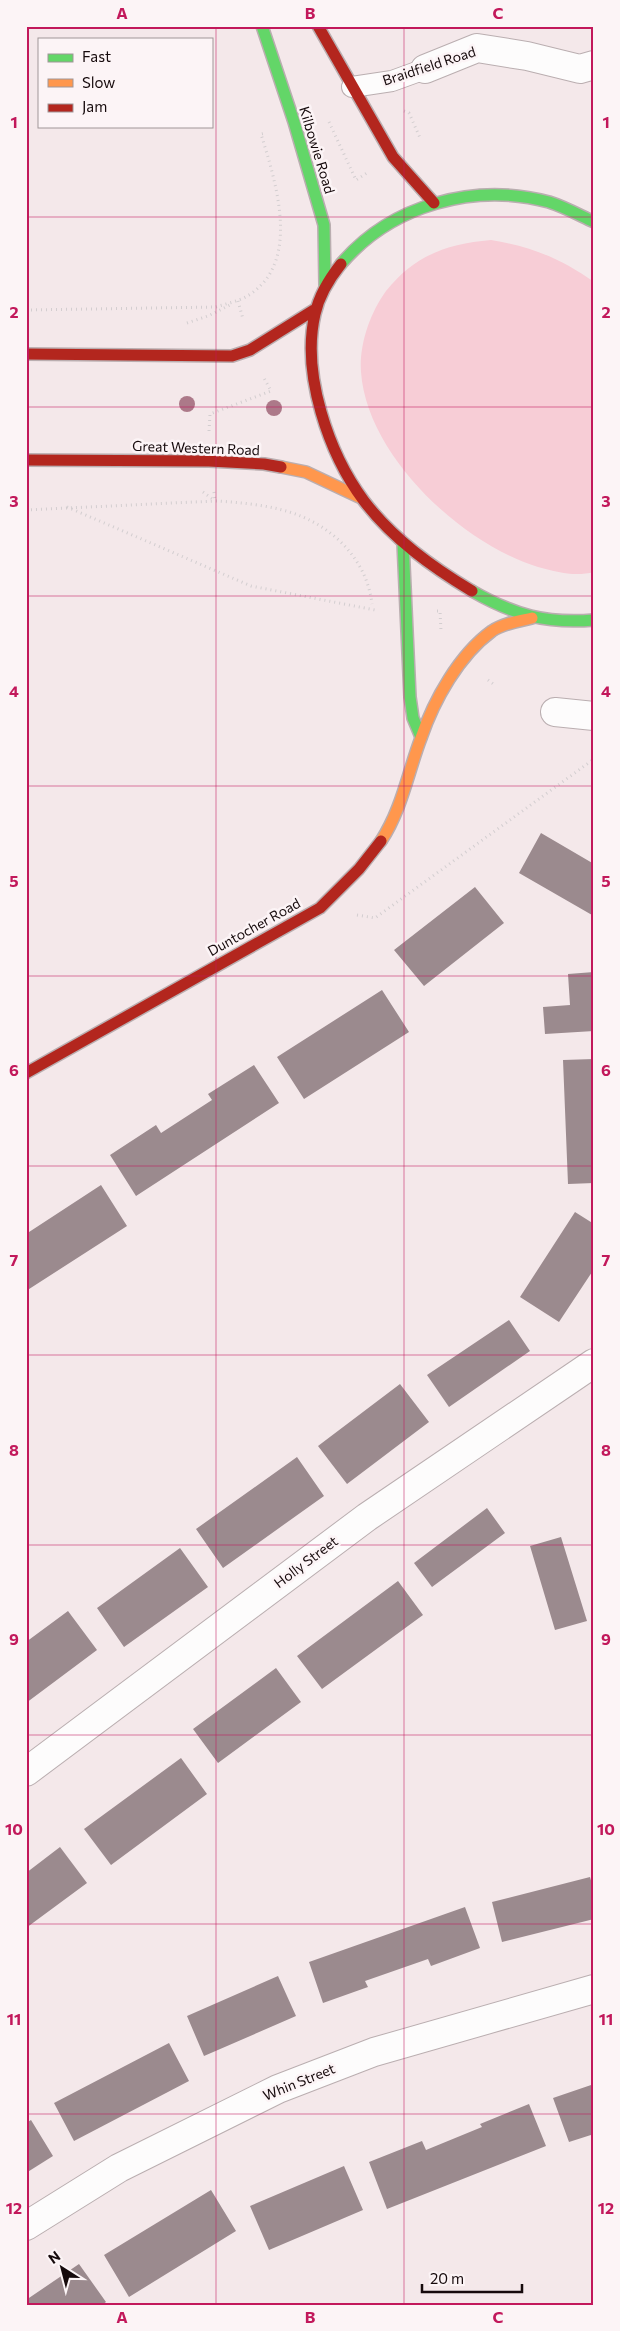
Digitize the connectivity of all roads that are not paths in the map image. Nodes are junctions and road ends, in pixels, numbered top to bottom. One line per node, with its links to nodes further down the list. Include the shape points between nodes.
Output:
1 (262, 26): 8 (main road, Kilbowie Road, via 324,225)
2 (318, 26): 5 (main road)
3 (594, 65): 4 (street, Braidfield Road, via 580,68 477,48)
4 (425, 68): 5 (lane, Braidfield Road, via 392,81)
5 (352, 87): 6 (main road, via 393,157)
6 (434, 203): 7 (main road, via 466,197 530,199 562,206); 8 (main road, via 394,219 374,232 350,254)
7 (594, 222)
8 (325, 285): 9 (main road)
9 (314, 310): 10 (main road, via 250,350 232,356); 12 (main road, via 312,366 321,412 332,448)
10 (26, 354)
11 (26, 460): 12 (main road, Great Western Road, via 264,464 306,472)
12 (359, 497): 13 (main road)
13 (403, 543): 14 (main road, via 473,592); 18 (main road, via 410,697)
14 (532, 618): 15 (main road); 18 (main road, Duntocher Road, via 508,623 492,631 451,676)
15 (594, 620)
16 (555, 712): 17 (street)
17 (594, 716)
18 (421, 736): 19 (main road, Duntocher Road, via 410,777 390,825 360,869 320,908)
19 (26, 1073)
20 (594, 1363): 21 (street, Holly Street, via 367,1517)
21 (26, 1772)
22 (594, 1989): 23 (street, Whin Street, via 374,2052 278,2088 119,2168)
23 (26, 2226)

